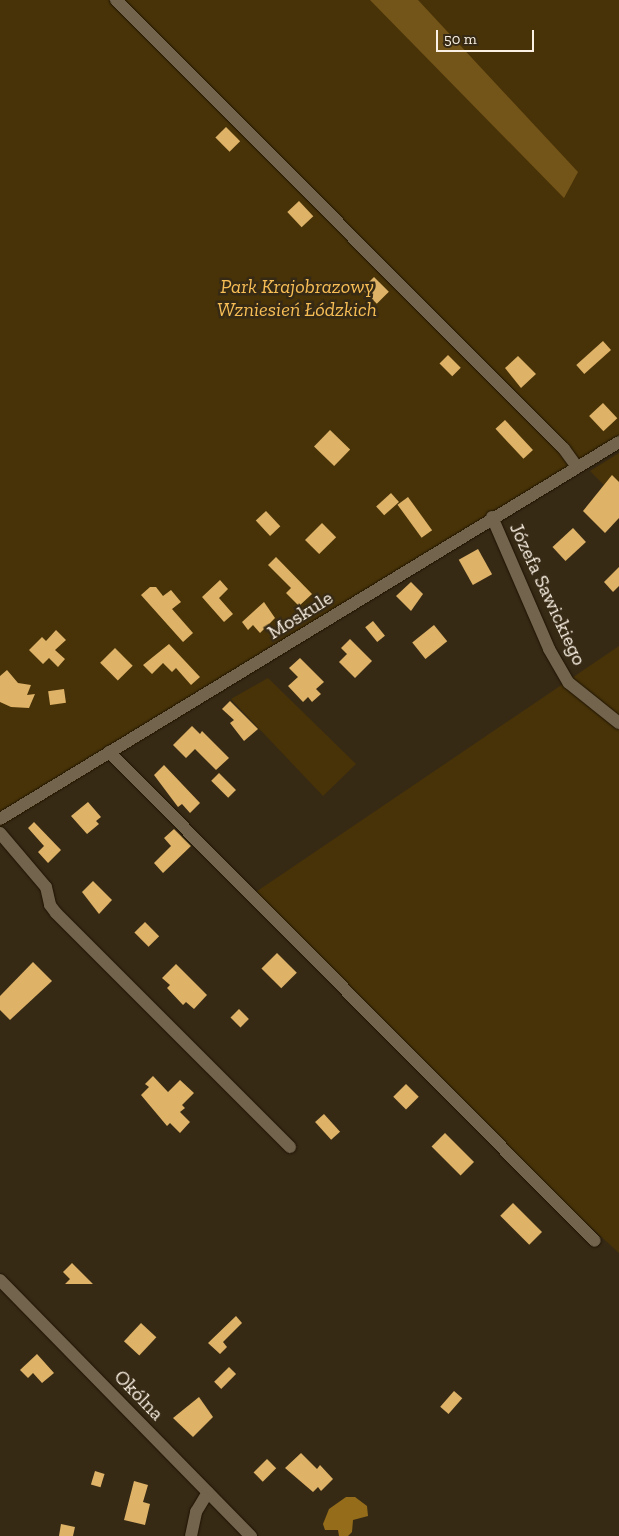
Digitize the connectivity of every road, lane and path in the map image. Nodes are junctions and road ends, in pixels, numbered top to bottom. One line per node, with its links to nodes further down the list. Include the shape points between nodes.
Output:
1 (116, 0): 3 (street, via 564,449)
2 (619, 442): 3 (street, Moskule)
3 (577, 467): 4 (street, Moskule)
4 (492, 517): 5 (street, Józefa Sawickiego, via 549,648 569,683); 6 (street, Moskule, via 243,673)
5 (619, 723)
6 (109, 752): 7 (street, Moskule); 10 (street)
7 (0, 819)
8 (0, 832): 9 (street, via 46,887 50,905 56,913)
9 (290, 1147)
10 (595, 1241)
11 (0, 1280): 12 (street, Okólna)
12 (208, 1492): 13 (street, via 196,1512); 14 (street, Okólna)
13 (192, 1536)
14 (251, 1536)

